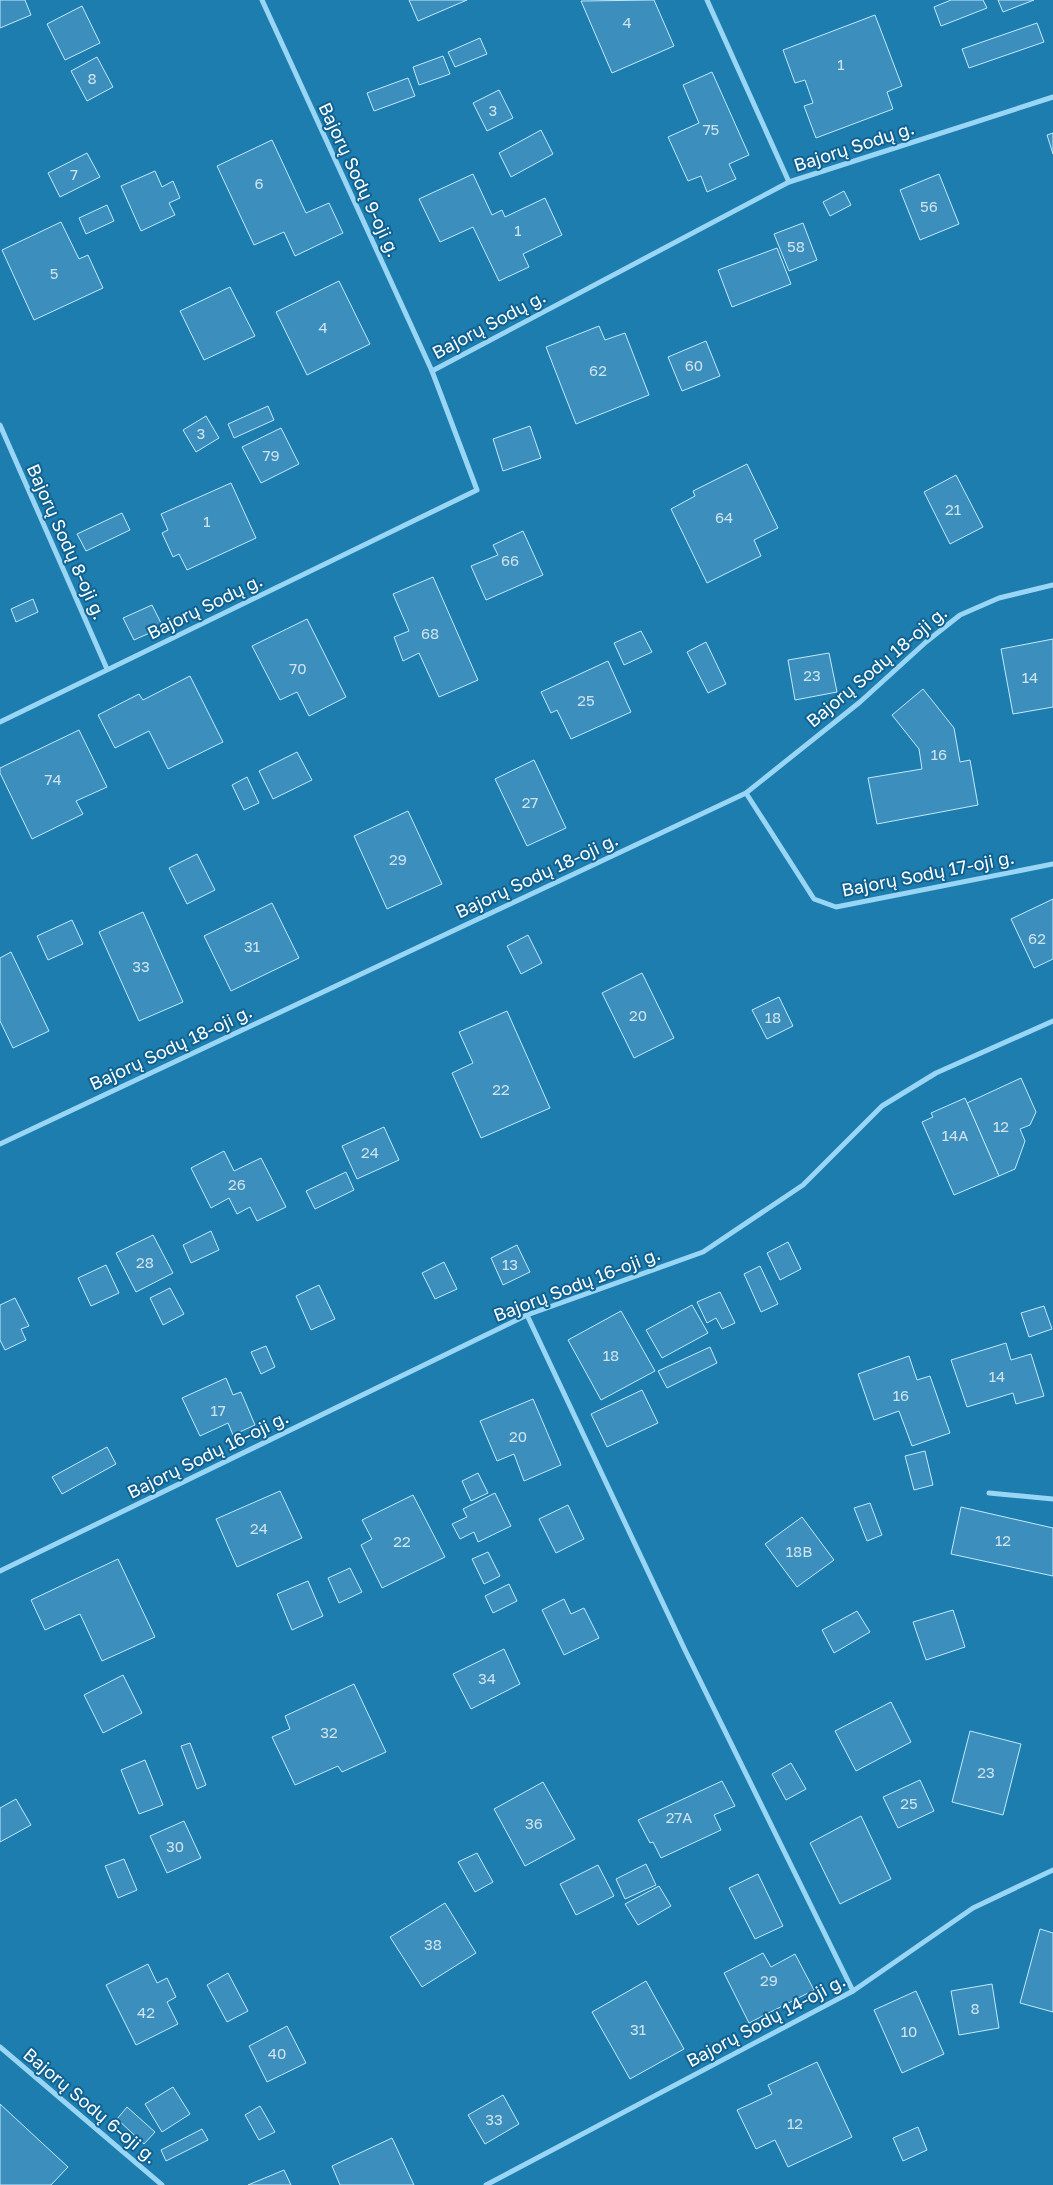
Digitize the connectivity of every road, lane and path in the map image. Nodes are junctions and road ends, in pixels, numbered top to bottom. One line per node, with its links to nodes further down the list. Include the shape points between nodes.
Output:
1 (262, 0): 5 (street, Bajorų Sodų 9-oji g.)
2 (707, 0): 4 (street)
3 (1053, 97): 4 (street, Bajorų Sodų g.)
4 (789, 182): 5 (street, Bajorų Sodų g.)
5 (432, 371): 8 (street, Bajorų Sodų g., via 477,490)
6 (0, 425): 8 (street, Bajorų Sodų 8-oji g.)
7 (1053, 585): 10 (street, Bajorų Sodų 18-oji g., via 999,598 960,615 860,702)
8 (107, 669): 9 (street, Bajorų Sodų g.)
9 (0, 722)
10 (746, 792): 11 (street, Bajorų Sodų 17-oji g., via 814,899 836,907); 13 (street, Bajorų Sodų 18-oji g.)
11 (1053, 864)
12 (1053, 1021): 14 (street, Bajorų Sodų 16-oji g., via 936,1073 882,1106 803,1184 703,1252)
13 (0, 1144)
14 (527, 1316): 17 (street, Bajorų Sodų 16-oji g.); 19 (street, via 685,1650)
15 (989, 1493): 16 (street)
16 (1053, 1499)
17 (0, 1571)
18 (1053, 1870): 19 (street, Bajorų Sodų 14-oji g., via 973,1908)
19 (853, 1991): 22 (street, Bajorų Sodų 14-oji g.)
20 (0, 2047): 21 (street, Bajorų Sodų 6-oji g.)
21 (162, 2185)
22 (486, 2185)

